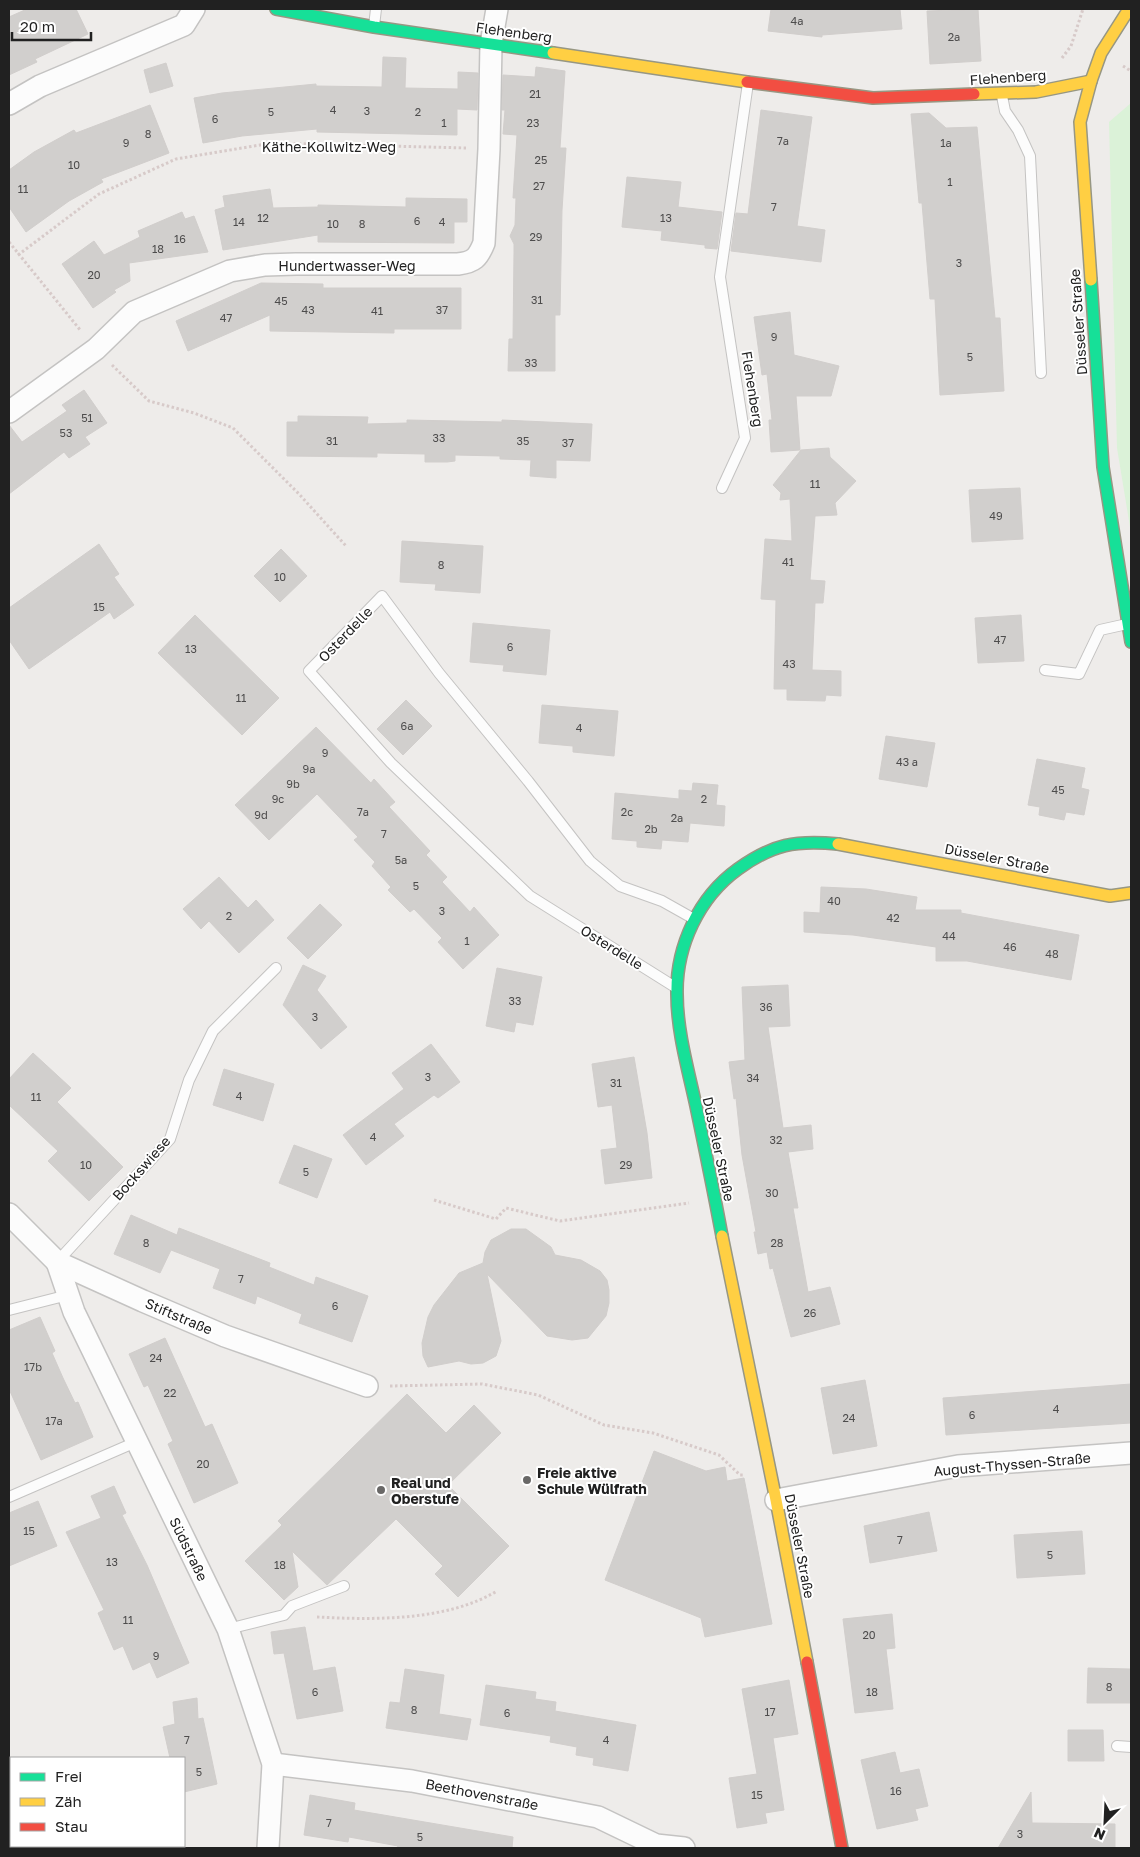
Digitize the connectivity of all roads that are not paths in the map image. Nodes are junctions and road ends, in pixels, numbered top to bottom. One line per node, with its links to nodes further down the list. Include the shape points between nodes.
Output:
1 (194, 9): 11 (street, via 184,25 40,86)
2 (276, 9): 6 (main road, Flehenberg)
3 (376, 9): 6 (lane)
4 (497, 9): 7 (street, Hundertwasser-Weg)
5 (1128, 9): 8 (main road, Düsseler Straße, via 1101,53)
6 (374, 27): 7 (main road, Flehenberg)
7 (491, 44): 9 (main road, Flehenberg); 13 (street, Hundertwasser-Weg, via 484,243 479,255 469,263 265,265 230,271 134,312 96,349)
8 (1091, 81): 10 (main road, Flehenberg, via 1036,92); 15 (main road, Düsseler Straße, via 1080,122 1103,457)
9 (748, 82): 10 (main road, Flehenberg, via 873,98); 14 (lane, Flehenberg, via 720,277 745,438)
10 (1002, 94): 12 (lane, via 1005,111 1030,156)
11 (9, 104)
12 (1041, 373)
13 (9, 412)
14 (722, 488)
15 (1128, 624): 16 (main road, Düsseler Straße); 17 (lane, via 1100,630 1079,674)
16 (1131, 642)
17 (1045, 670)
18 (1131, 893): 19 (main road, Düsseler Straße, via 1110,896 841,844 810,841 783,845 753,857 714,890)
19 (695, 920): 21 (main road, Düsseler Straße, via 684,951); 21 (lane, Osterdelle, via 662,901 620,886 590,862 382,596 309,671 390,763 530,896)
20 (276, 968): 23 (lane, Bockswiese, via 213,1031 189,1080 170,1140)
21 (677, 988): 30 (main road, Düsseler Straße, via 681,1033)
22 (9, 1214): 23 (street, Stiftstraße)
23 (57, 1262): 24 (street, Südstraße); 26 (street, Stiftstraße, via 225,1336)
24 (68, 1295): 25 (lane); 27 (street, Südstraße)
25 (9, 1310)
26 (367, 1386)
27 (136, 1442): 29 (lane); 32 (street, Südstraße)
28 (1131, 1453): 30 (street, August-Thyssen-Straße, via 958,1466)
29 (9, 1497)
30 (776, 1500): 38 (main road, Düsseler Straße)
31 (344, 1586): 32 (lane, via 292,1606 284,1615)
32 (228, 1629): 35 (street, Südstraße)
33 (1117, 1746): 34 (lane)
34 (1131, 1747)
35 (273, 1764): 36 (street, Südstraße); 37 (street, Beethovenstraße, via 412,1781 598,1816 656,1845)
36 (268, 1848)
37 (684, 1848)
38 (842, 1848)

